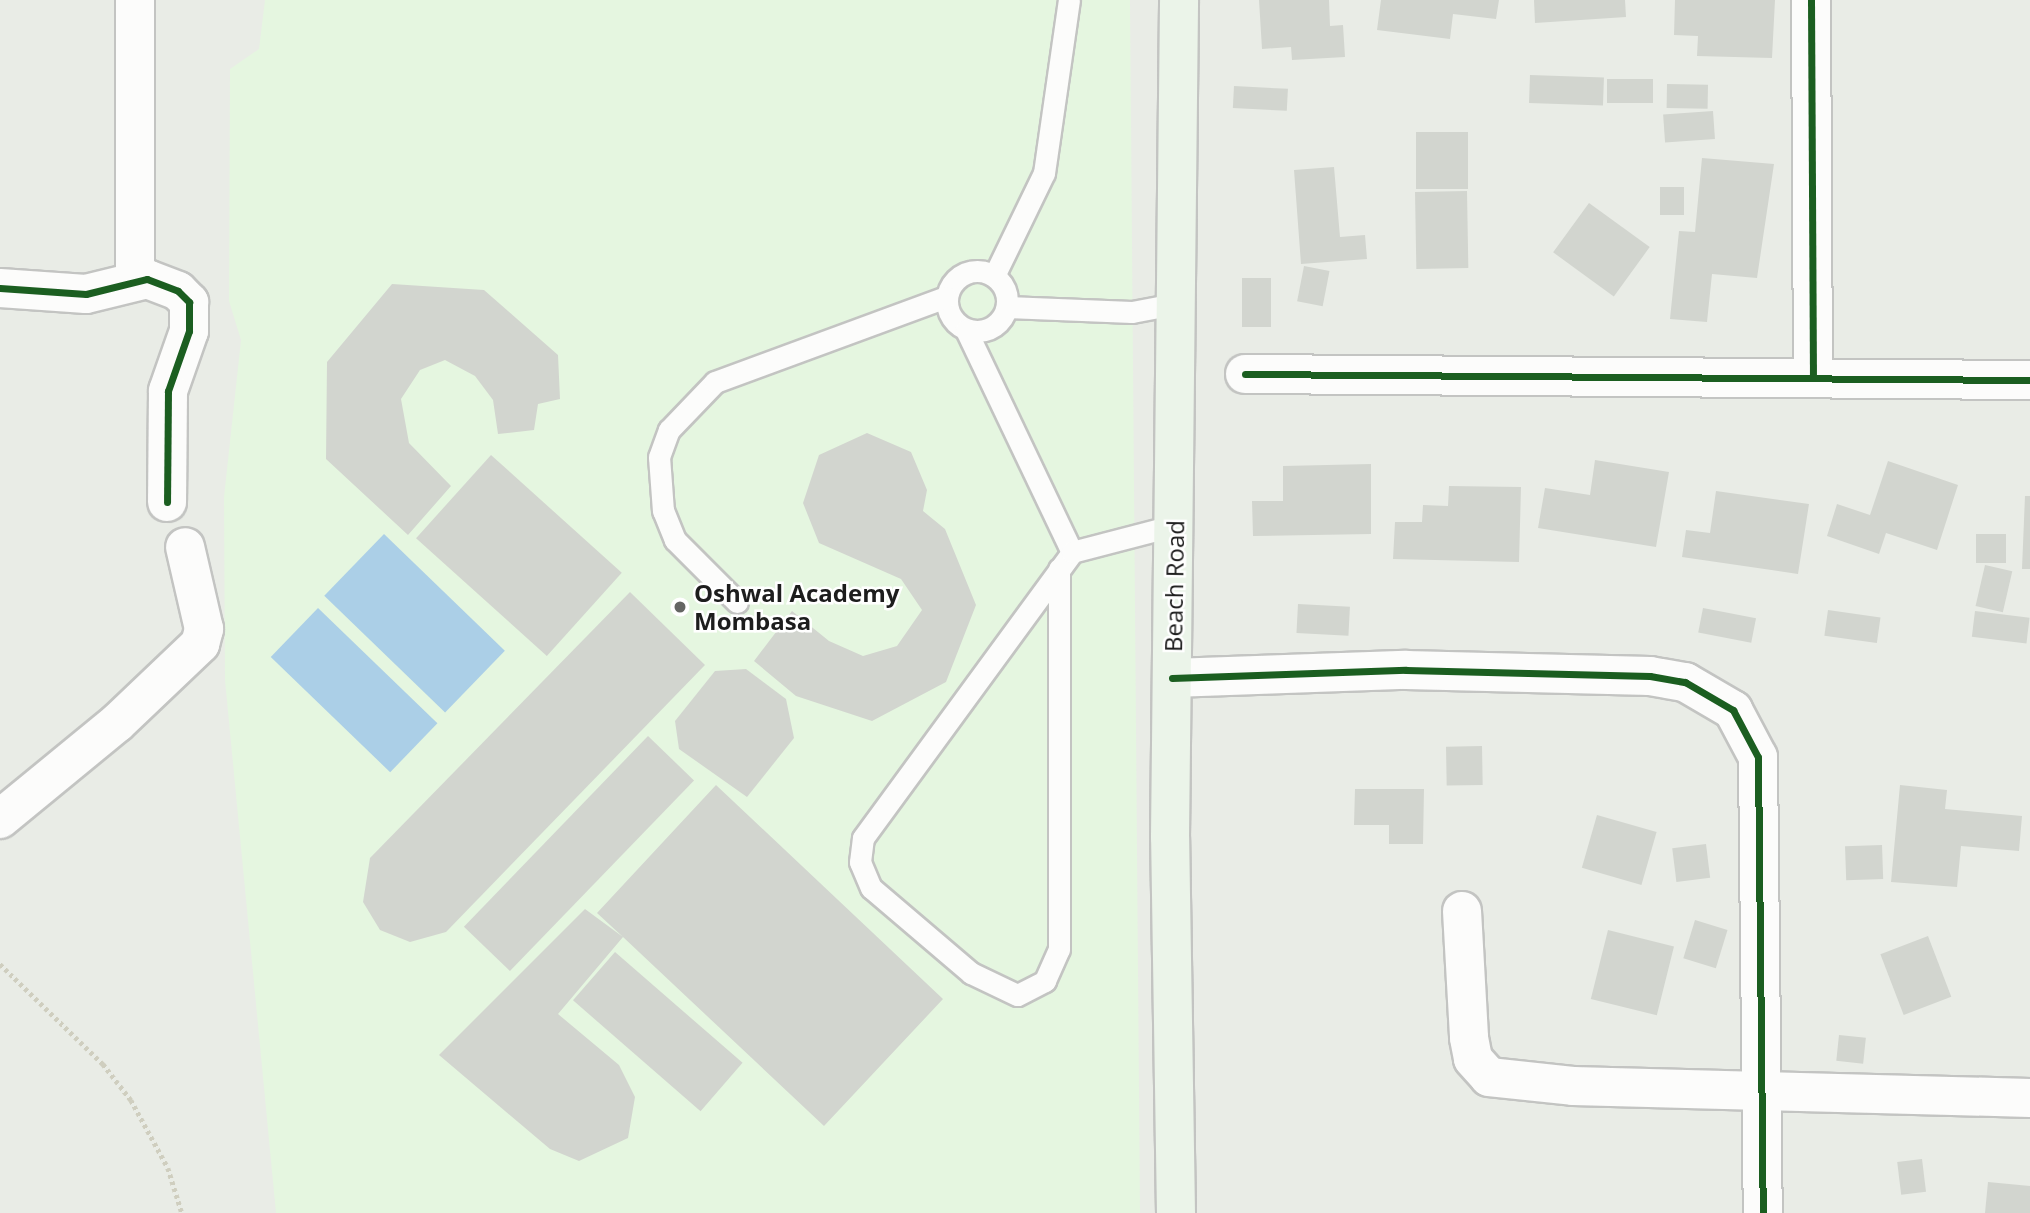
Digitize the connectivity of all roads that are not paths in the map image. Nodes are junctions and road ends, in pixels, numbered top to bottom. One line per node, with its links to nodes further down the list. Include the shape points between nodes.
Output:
1 (135, 0): 6 (street)
2 (1069, 0): 5 (lane, via 1044,173)
3 (1179, 0): 9 (main road, Beach Road)
4 (1811, 0): 13 (street)
5 (994, 276): 8 (lane, via 964,273); 10 (lane)
6 (135, 279): 7 (street, via 111,292 86,294); 15 (street, via 178,291 191,316 168,391)
7 (0, 288)
8 (946, 297): 11 (lane, via 950,317); 19 (lane, via 715,382 669,430 659,457 663,511 675,540)
9 (1174, 304): 10 (lane, via 1132,312); 16 (main road, Beach Road)
10 (1006, 307): 11 (lane, via 986,330)
11 (965, 330): 18 (lane)
12 (1245, 374): 13 (street)
13 (1812, 378): 14 (street)
14 (2030, 380)
15 (167, 502)
16 (1176, 525): 18 (lane); 20 (main road, Beach Road)
17 (185, 547): 21 (street, via 204,629 192,655)
18 (1066, 561): 18 (lane, via 863,838 860,862 871,887 971,973 1017,995 1045,981 1059,949)
19 (737, 601)
20 (1172, 678): 23 (street, via 1406,670 1592,673 1667,678 1723,701 1749,731 1758,757); 25 (main road, Beach Road)
21 (0, 819)
22 (1462, 911): 23 (street, via 1469,1038 1473,1059 1489,1077 1573,1086)
23 (1759, 1088): 24 (street); 26 (street)
24 (2030, 1098)
25 (1176, 1213)
26 (1763, 1213)

